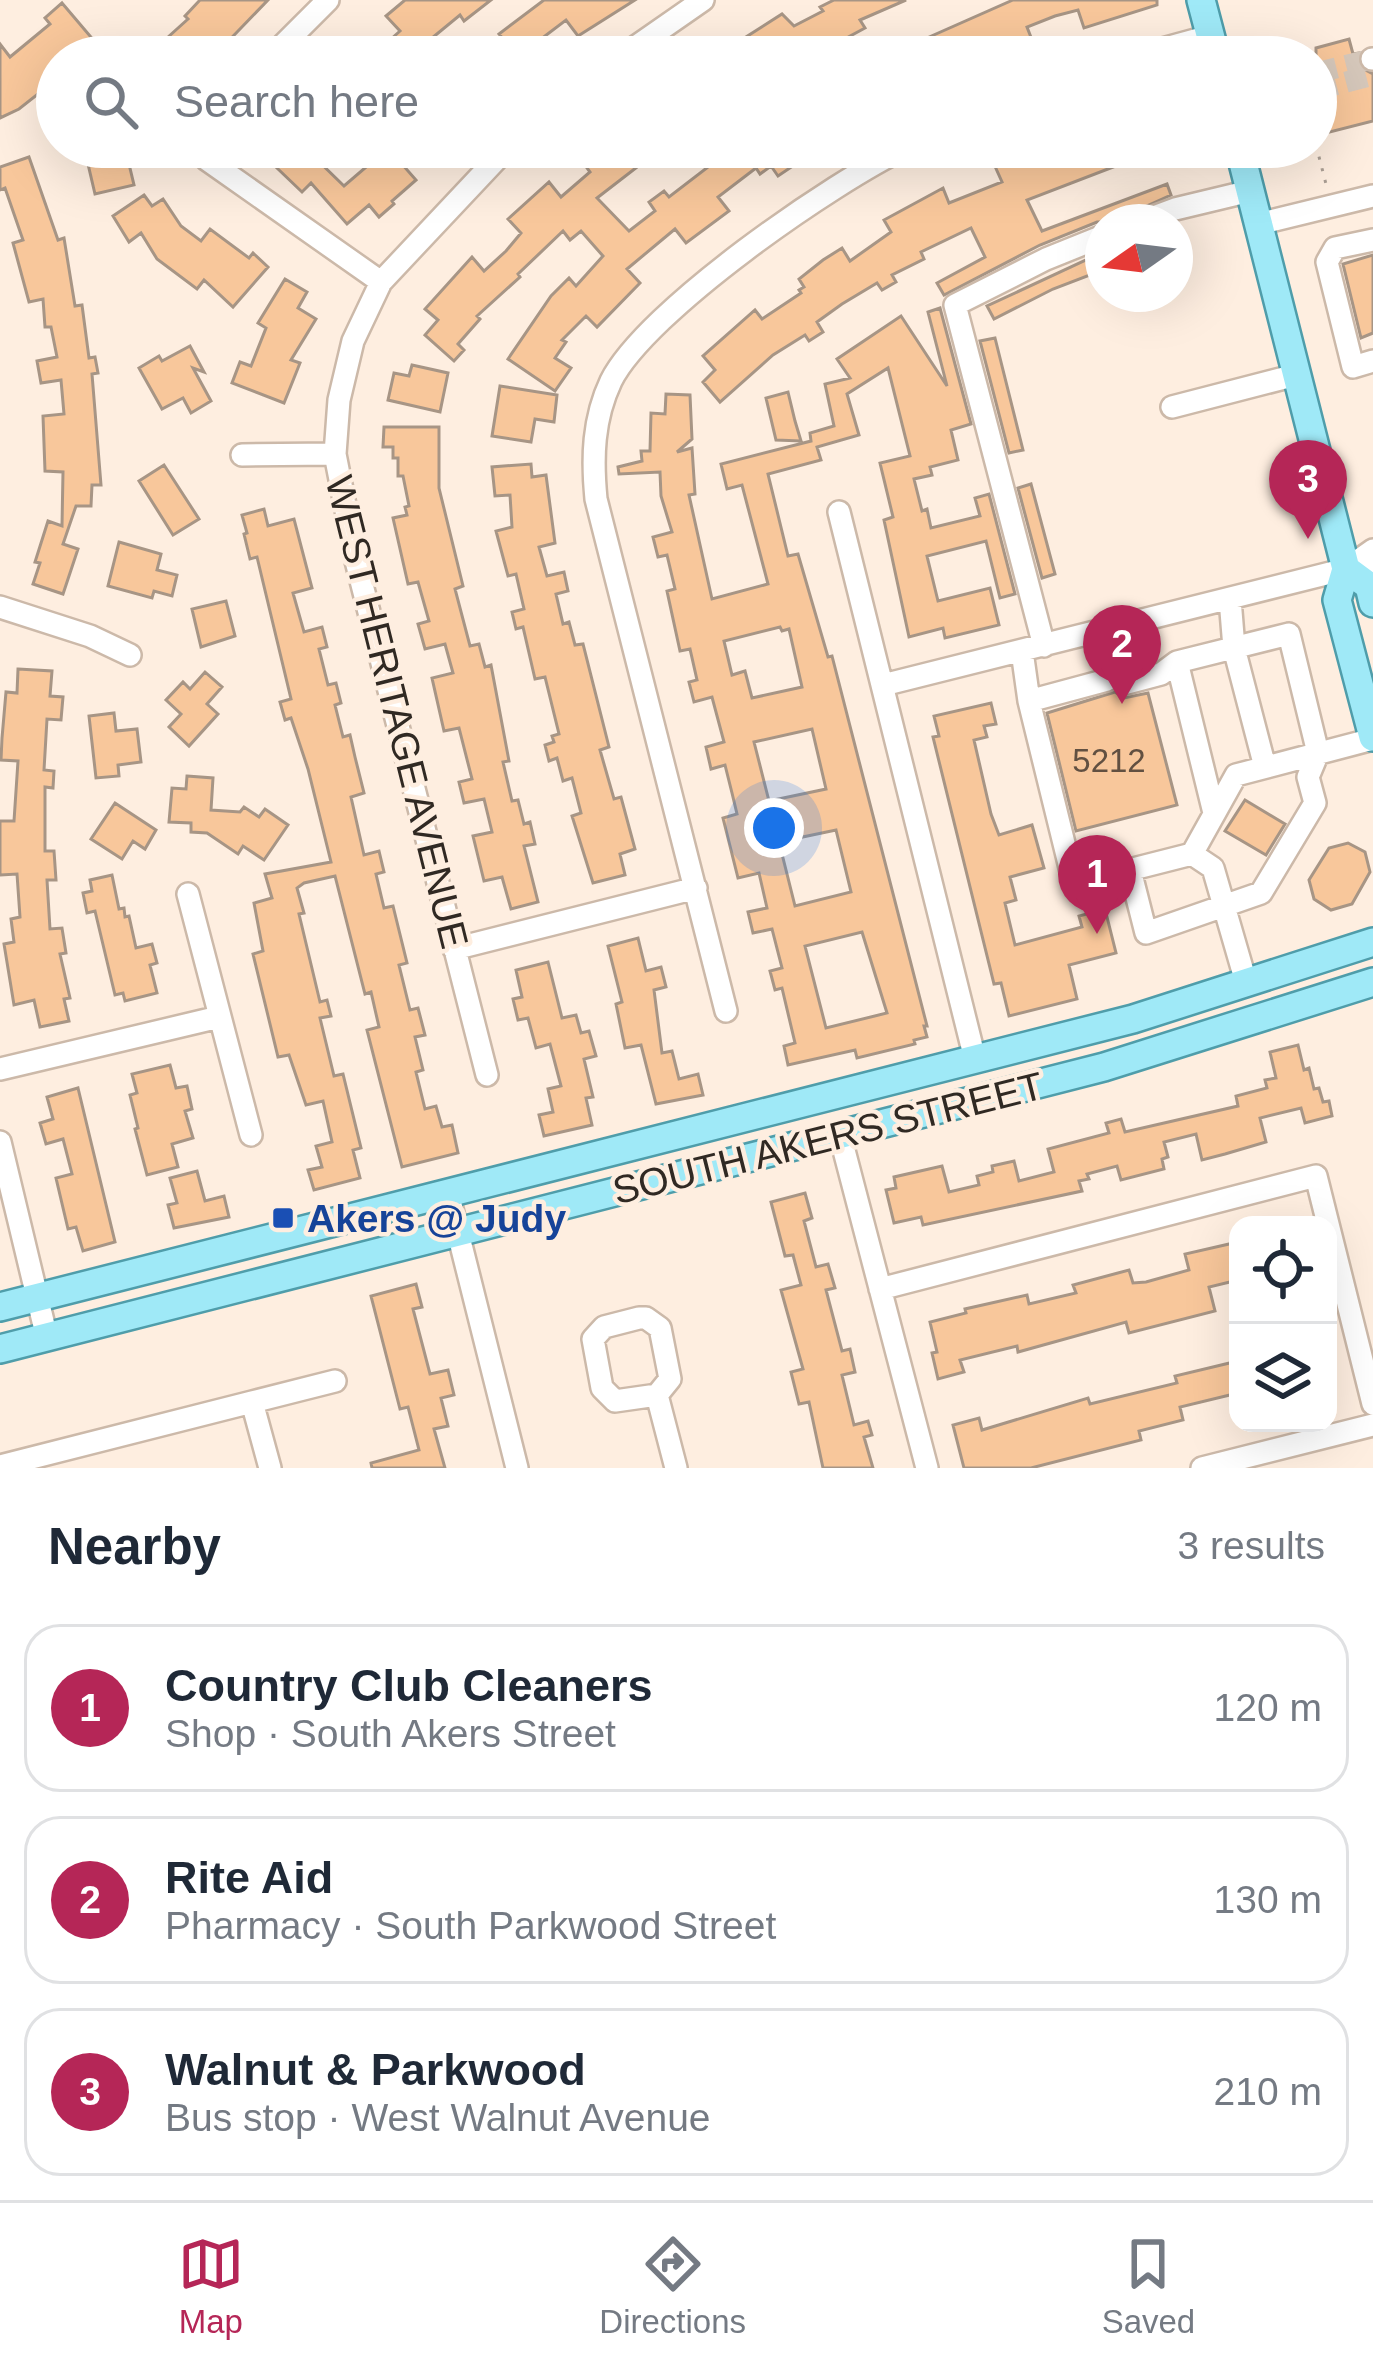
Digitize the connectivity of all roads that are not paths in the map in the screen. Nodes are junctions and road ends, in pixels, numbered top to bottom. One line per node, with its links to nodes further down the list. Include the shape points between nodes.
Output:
1 (328, 0): 4 (street)
2 (703, 0): 5 (street)
3 (1201, 0): 6 (main road)
4 (293, 36)
5 (651, 36)
6 (1210, 36)
7 (219, 168): 17 (street)
8 (488, 168): 17 (street, WEST HERITAGE AVENUE)
9 (871, 168): 41 (street, via 802,209 636,344 597,421 596,499)
10 (1244, 168): 11 (main road)
11 (1250, 191): 13 (street); 14 (main road)
12 (1373, 196): 14 (street)
13 (1193, 205)
14 (1258, 224): 19 (main road)
15 (1373, 239): 18 (street, via 1336,248 1327,262)
16 (1085, 244): 30 (street, via 955,305)
17 (381, 282): 21 (street, WEST HERITAGE AVENUE, via 353,341)
18 (1363, 364)
19 (1296, 375): 20 (street); 25 (main road)
20 (1172, 407)
21 (335, 454): 22 (street); 45 (street, WEST HERITAGE AVENUE)
22 (242, 455)
23 (839, 512): 33 (street)
24 (1373, 550): 25 (street)
25 (1360, 570): 26 (street); 27 (main road); 35 (main road, via 1337,600)
26 (1230, 598): 29 (street); 30 (street)
27 (1373, 602)
28 (0, 607): 31 (street)
29 (1234, 648): 32 (street); 36 (street, via 1289,634); 37 (street)
30 (1033, 649): 33 (street); 34 (street)
31 (130, 655)
32 (1177, 662): 34 (street, via 1162,674); 38 (street)
33 (883, 685): 50 (street)
34 (1029, 700): 40 (street, via 1074,884)
35 (1373, 738): 36 (street)
36 (1318, 753): 37 (street); 43 (street, via 1308,777 1315,803 1261,893)
37 (1265, 767): 38 (street, via 1236,775)
38 (1214, 813): 39 (street)
39 (1192, 854): 40 (street); 43 (street, via 1213,868)
40 (1130, 870): 43 (street, via 1146,933)
41 (696, 888): 45 (street); 48 (street)
42 (188, 894): 49 (street)
43 (1223, 904): 46 (street)
44 (1373, 942): 46 (main road, SOUTH AKERS STREET)
45 (454, 950): 52 (street, WEST HERITAGE AVENUE)
46 (1246, 982): 50 (main road, SOUTH AKERS STREET)
47 (1373, 982): 54 (main road, SOUTH AKERS STREET, via 1144,1056)
48 (726, 1011)
49 (219, 1017): 51 (street); 53 (street)
50 (975, 1058): 54 (main road, via 956,1086 894,1103); 56 (main road, SOUTH AKERS STREET)
51 (0, 1069)
52 (487, 1075)
53 (251, 1135)
54 (840, 1135): 57 (main road, SOUTH AKERS STREET); 58 (street)
55 (0, 1142): 59 (street)
56 (448, 1193): 57 (street); 59 (main road, SOUTH AKERS STREET)
57 (458, 1233): 61 (main road, SOUTH AKERS STREET); 71 (street)
58 (880, 1289): 66 (street, via 1316,1176); 73 (street)
59 (38, 1298): 60 (main road, SOUTH AKERS STREET); 61 (street)
60 (0, 1307)
61 (47, 1338): 62 (main road, SOUTH AKERS STREET)
62 (0, 1349)
63 (335, 1381): 65 (street)
64 (657, 1395): 64 (street, via 625,1402 607,1396 592,1349 597,1331 639,1318 655,1322 671,1371); 72 (street)
65 (252, 1402): 68 (street); 70 (street)
66 (1373, 1404)
67 (1373, 1425): 74 (street)
68 (82, 1457): 69 (street)
69 (0, 1466)
70 (270, 1468)
71 (517, 1468)
72 (676, 1468)
73 (927, 1468)
74 (1202, 1468)

